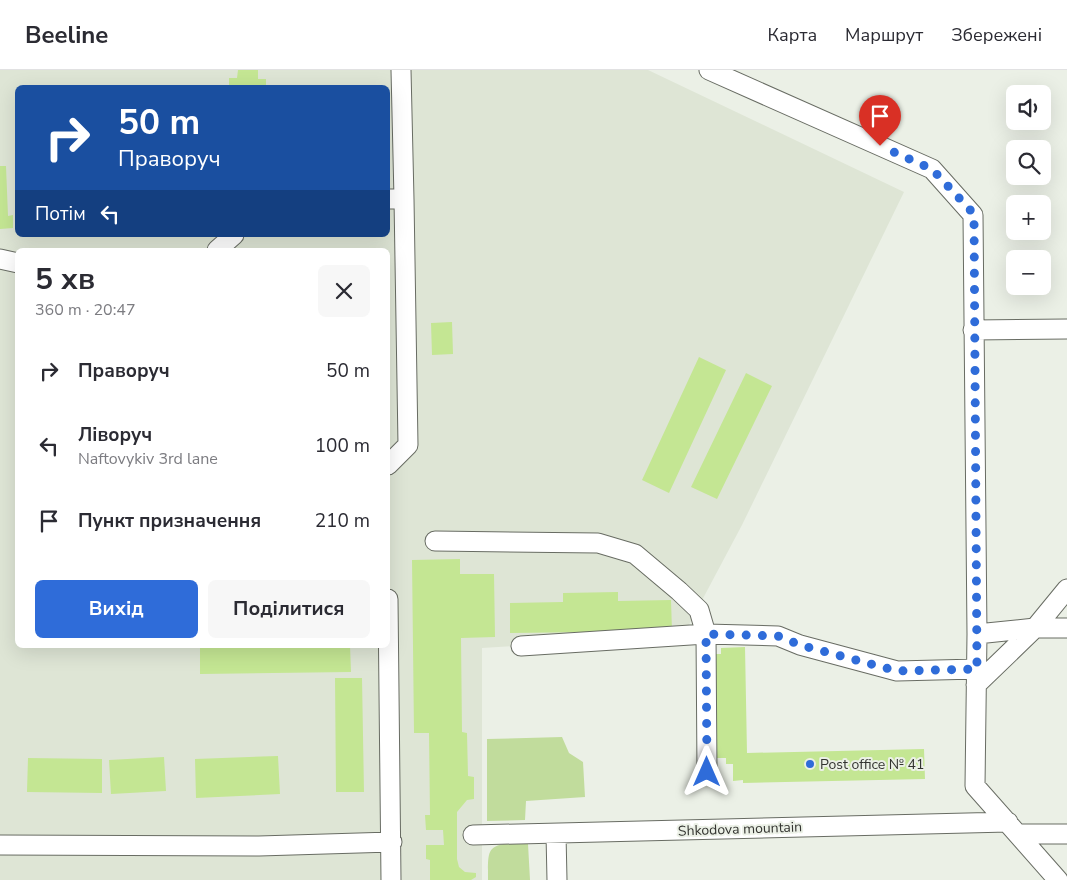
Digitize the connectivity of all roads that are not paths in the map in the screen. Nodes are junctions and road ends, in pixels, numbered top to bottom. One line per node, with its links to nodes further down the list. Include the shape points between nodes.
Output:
1 (401, 70): 3 (street)
2 (709, 70): 9 (street, via 932,169 974,214)
3 (396, 199): 10 (street, via 408,445)
4 (232, 237): 5 (street)
5 (219, 248)
6 (0, 259): 7 (street)
7 (15, 262)
8 (1067, 329): 9 (street)
9 (973, 330): 16 (street)
10 (390, 463)
11 (435, 541): 15 (street, via 598,543 635,554 698,610)
12 (1067, 589): 13 (street)
13 (1035, 628): 14 (street); 16 (street); 19 (street)
14 (1067, 628)
15 (706, 634): 17 (street); 19 (street, via 778,636 897,671); 20 (street)
16 (977, 634): 19 (street)
17 (521, 646)
18 (389, 648): 25 (street)
19 (976, 677): 21 (street, via 976,786)
20 (707, 772)
21 (1013, 828): 22 (street, Shkodova mountain); 23 (street, Shkodova mountain); 29 (street)
22 (556, 834): 24 (street, Shkodova mountain); 28 (street)
23 (1067, 834)
24 (472, 835)
25 (392, 842): 26 (street, via 259,846); 27 (street)
26 (0, 845)
27 (391, 880)
28 (557, 880)
29 (1058, 880)

